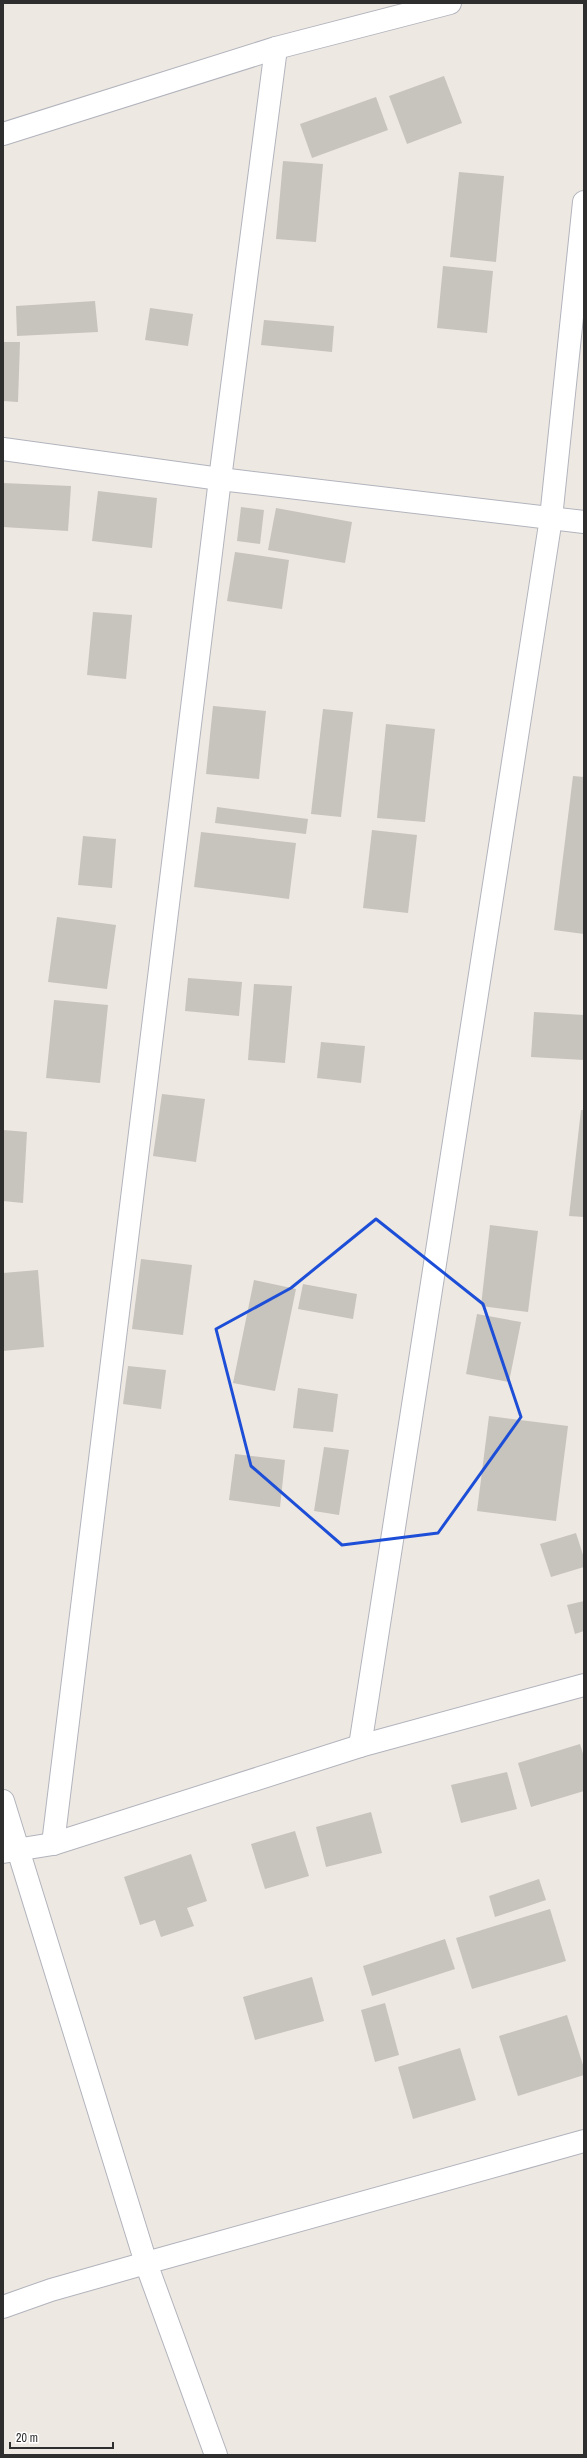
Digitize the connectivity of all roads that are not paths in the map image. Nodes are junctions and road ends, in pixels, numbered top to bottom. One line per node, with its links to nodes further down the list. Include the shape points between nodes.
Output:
1 (450, 3): 2 (street)
2 (276, 48): 3 (street); 6 (street)
3 (3, 134)
4 (584, 202): 7 (street)
5 (3, 449): 6 (street)
6 (220, 479): 7 (street); 12 (street)
7 (551, 518): 8 (street); 10 (street)
8 (584, 522)
9 (584, 1685): 10 (street)
10 (360, 1746): 12 (street)
11 (3, 1801): 13 (street)
12 (53, 1844): 13 (street)
13 (10, 1850): 15 (street)
14 (584, 2141): 15 (street)
15 (146, 2263): 16 (street, via 51,2290); 17 (street)
16 (3, 2307)
17 (216, 2455)

